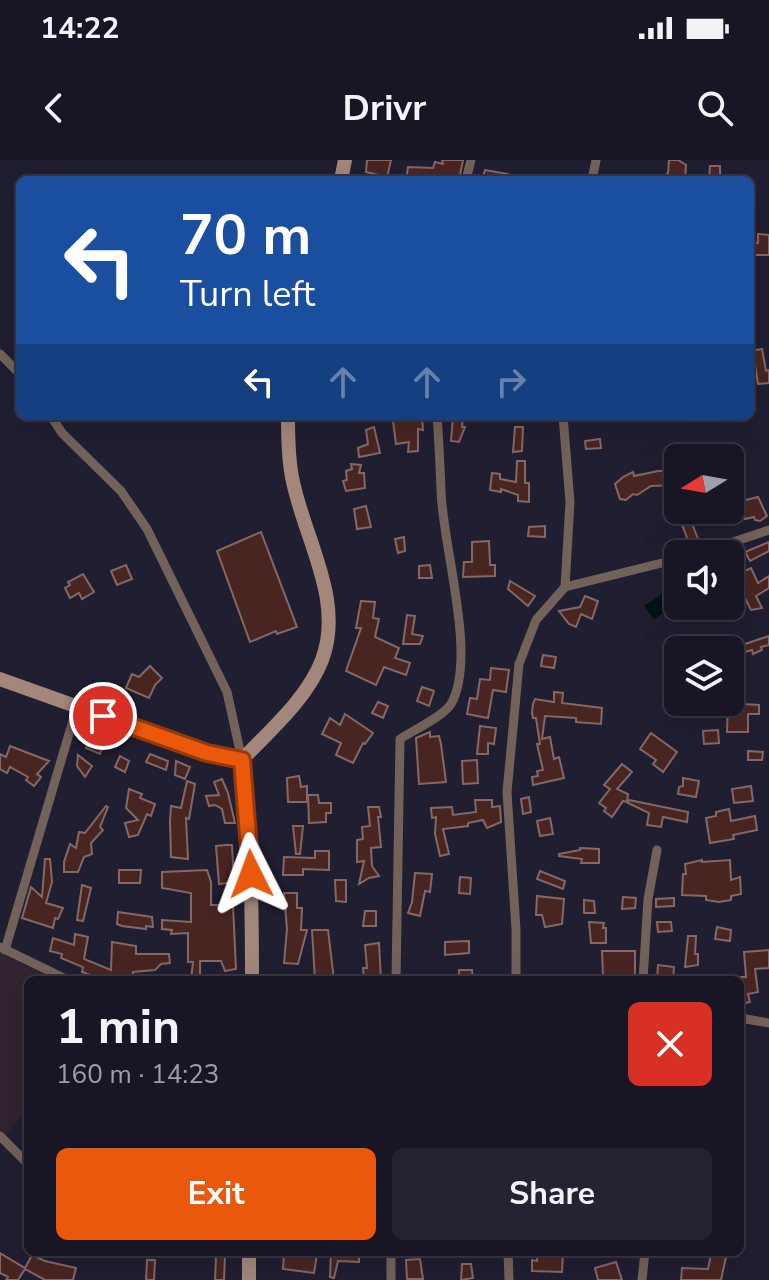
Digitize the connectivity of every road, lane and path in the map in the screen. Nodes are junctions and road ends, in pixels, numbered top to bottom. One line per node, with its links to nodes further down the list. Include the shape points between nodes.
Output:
1 (0, 354): 2 (street)
2 (16, 370)
3 (54, 420): 13 (street, via 121,491 147,529 227,692)
4 (288, 420): 13 (street, via 292,477 330,624 322,661 297,700)
5 (437, 420): 18 (street, via 460,670 449,708 400,739)
6 (563, 420): 10 (street, via 570,502)
7 (769, 530): 8 (street)
8 (739, 540)
9 (664, 562): 10 (street)
10 (565, 587): 19 (street, via 536,620 519,664 507,792)
11 (0, 679): 12 (street)
12 (77, 707): 13 (street, via 207,753); 15 (street)
13 (242, 760): 17 (street, via 253,901)
14 (657, 850): 20 (street)
15 (2, 948): 16 (street)
16 (60, 976)
17 (252, 976)
18 (396, 976)
19 (516, 976)
20 (643, 976)
21 (744, 1019): 22 (street)
22 (769, 1023)
23 (0, 1136): 24 (street)
24 (24, 1160)
25 (249, 1256): 29 (street)
26 (391, 1256): 30 (street)
27 (508, 1256): 31 (street)
28 (645, 1256): 32 (street)
29 (249, 1280)
30 (391, 1280)
31 (509, 1280)
32 (642, 1280)

